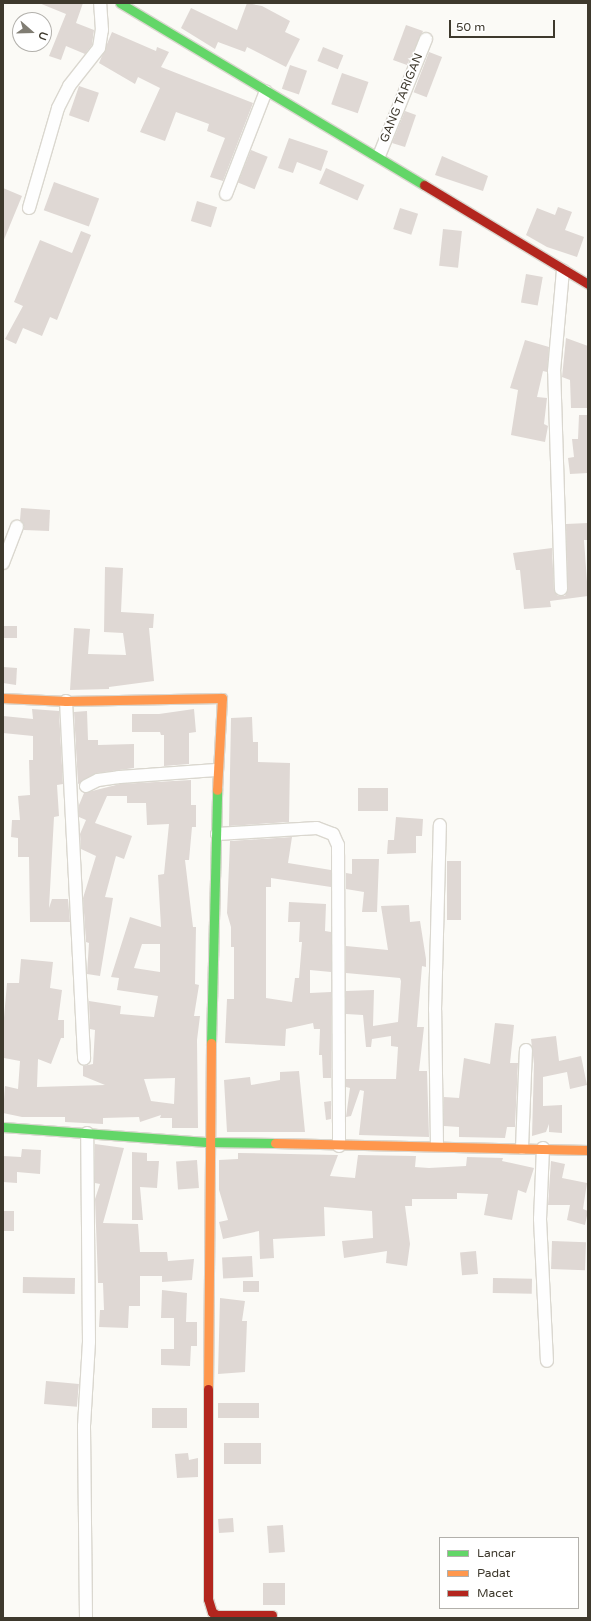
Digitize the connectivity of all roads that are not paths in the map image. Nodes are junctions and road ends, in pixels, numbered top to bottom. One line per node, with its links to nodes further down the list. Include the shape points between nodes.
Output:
1 (100, 3): 7 (street, via 102,30 99,48 70,86 58,108)
2 (120, 3): 4 (street)
3 (426, 39): 5 (street, GANG TARIGAN)
4 (266, 91): 5 (street); 6 (street)
5 (379, 156): 8 (street)
6 (226, 194)
7 (29, 208)
8 (563, 270): 9 (street); 12 (street, via 554,371)
9 (588, 284)
10 (17, 527): 11 (street)
11 (3, 563)
12 (561, 590)
13 (3, 698): 14 (street)
14 (66, 701): 15 (street, via 222,698); 20 (street)
15 (217, 770): 16 (street, via 119,777 98,780); 18 (street)
16 (86, 786)
17 (440, 825): 24 (street, via 435,1010)
18 (217, 834): 23 (street); 25 (street, via 317,828 333,834 338,845)
19 (526, 1050): 26 (street)
20 (84, 1060)
21 (3, 1127): 22 (street)
22 (87, 1133): 23 (street); 31 (street, via 89,1342 84,1426)
23 (209, 1142): 25 (street); 30 (street, via 208,1599 212,1612 217,1614)
24 (437, 1145): 25 (street); 26 (street)
25 (339, 1146)
26 (522, 1148): 27 (street)
27 (544, 1148): 28 (street); 29 (street, via 540,1219)
28 (588, 1150)
29 (547, 1361)
30 (272, 1615)
31 (86, 1618)

